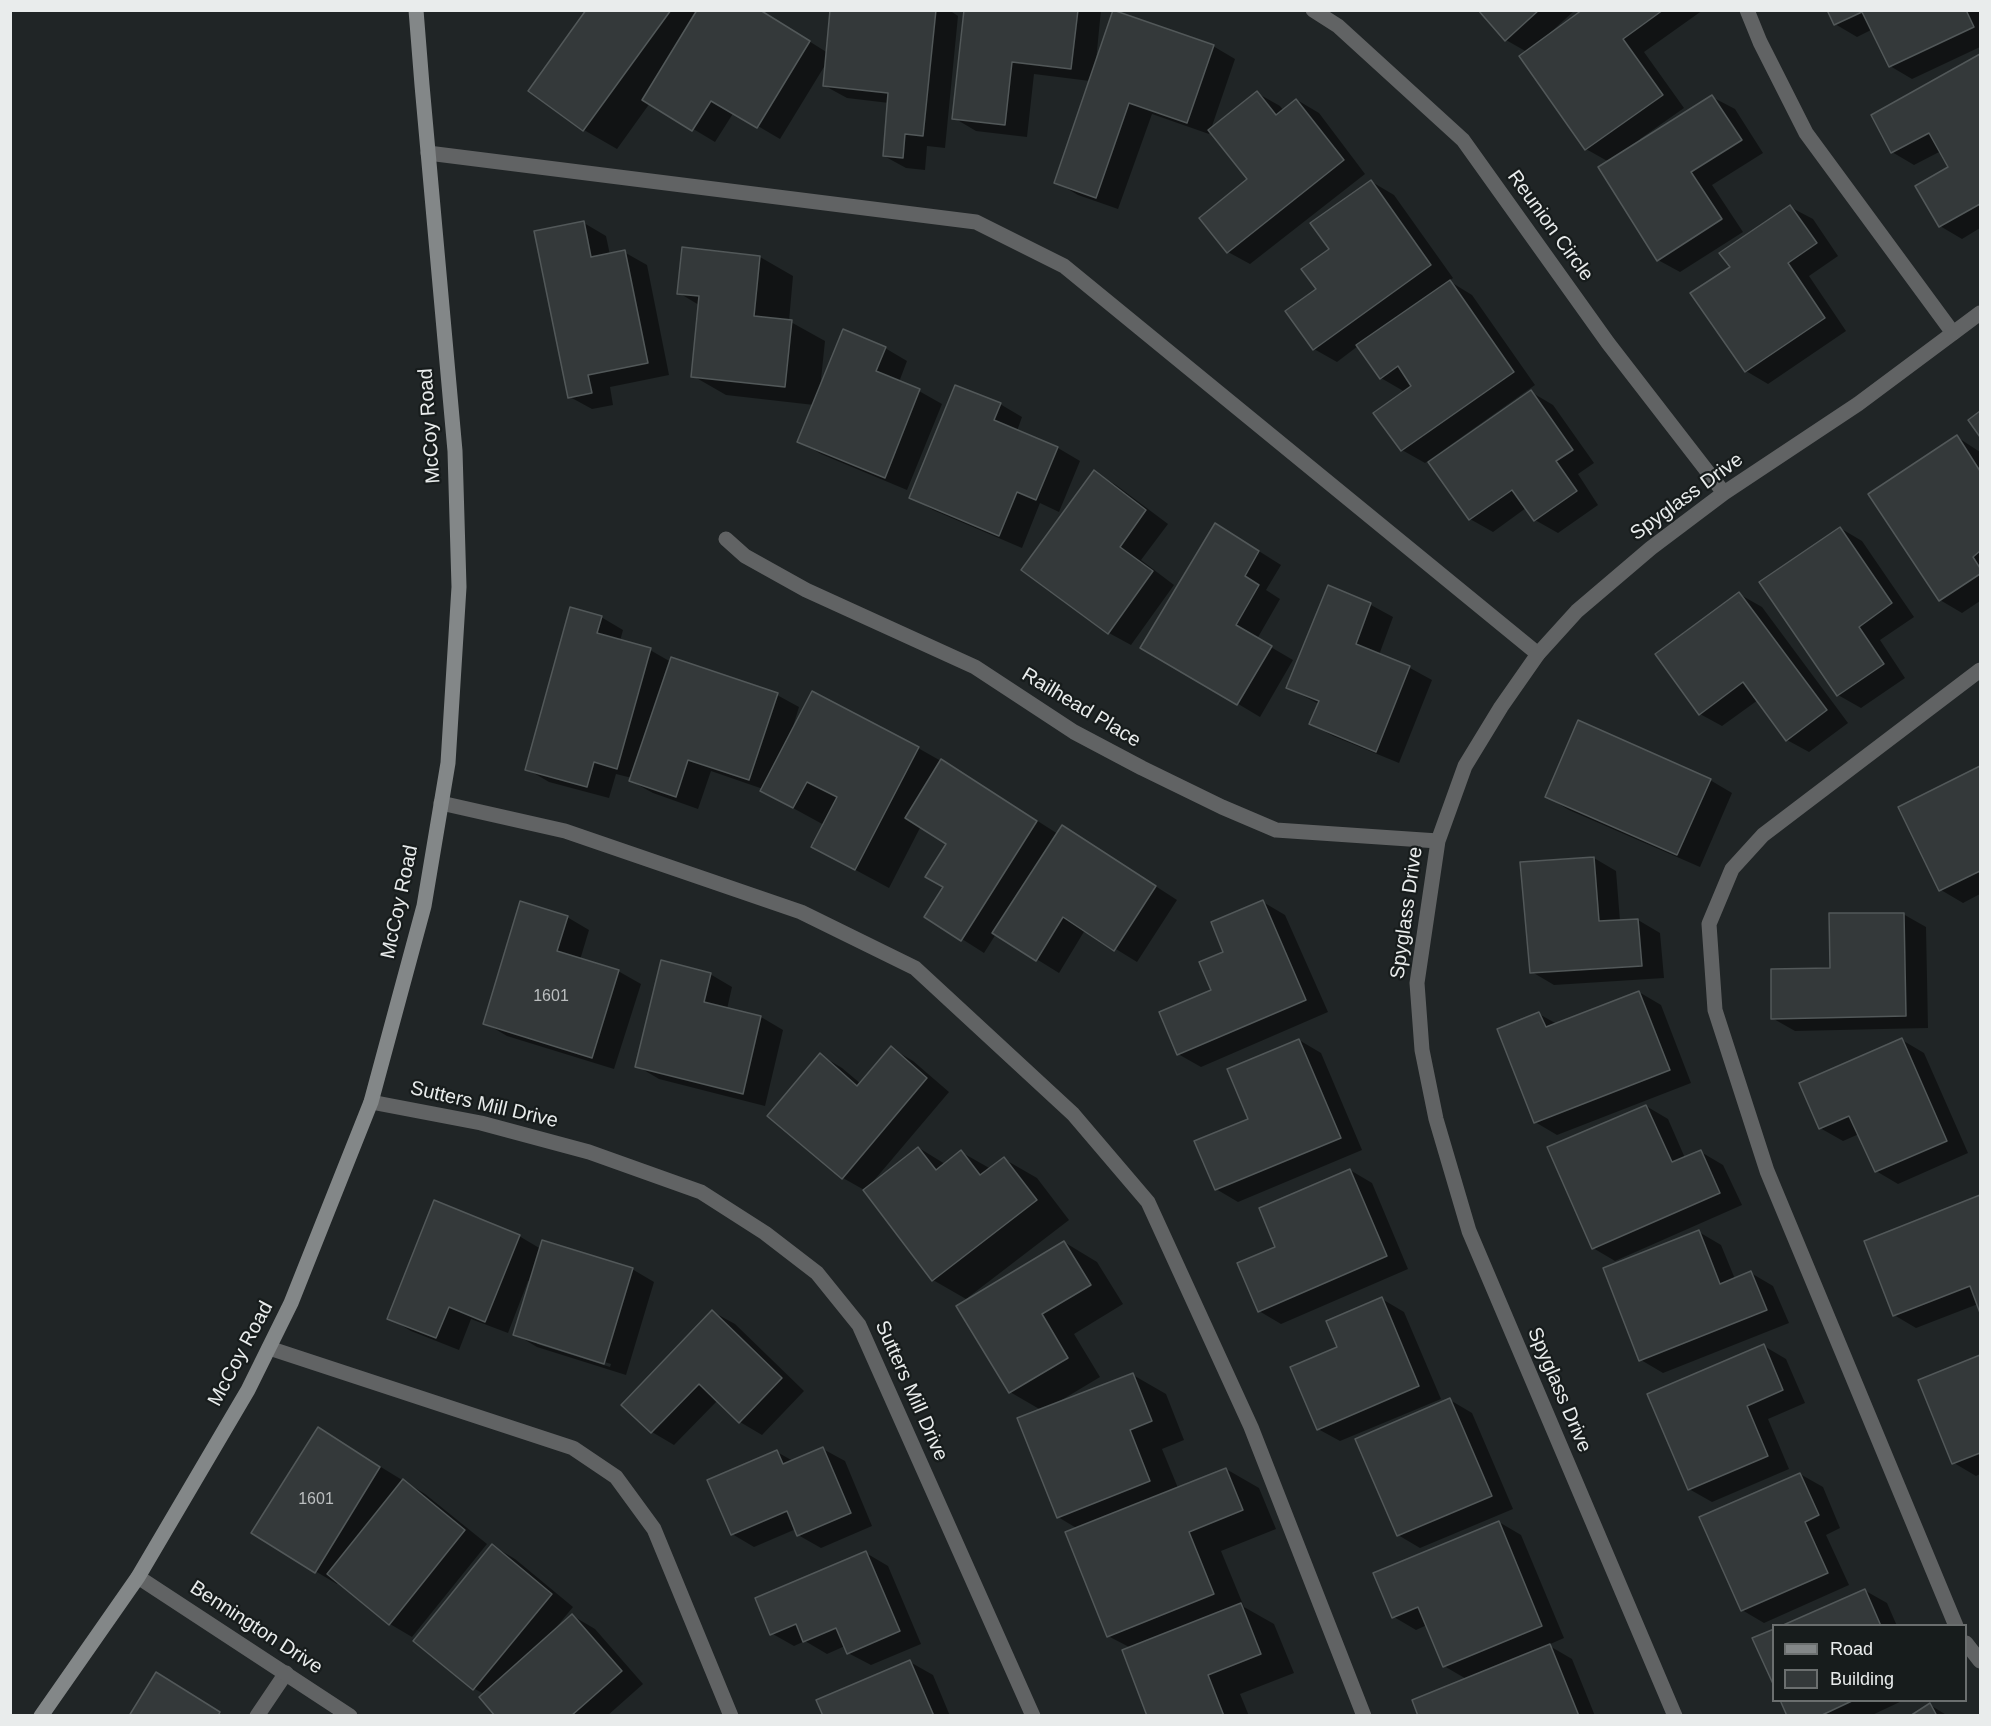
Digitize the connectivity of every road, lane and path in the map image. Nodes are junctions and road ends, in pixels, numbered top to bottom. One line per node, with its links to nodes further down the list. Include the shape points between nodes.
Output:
1 (416, 10): 4 (street, McCoy Road)
2 (1313, 10): 7 (street, Reunion Circle, via 1338,26 1463,140 1608,343)
3 (1747, 10): 6 (street, via 1806,133)
4 (428, 153): 9 (street, via 976,222 1064,266); 11 (street, McCoy Road, via 455,451 459,587 448,763)
5 (1980, 314): 6 (street, Spyglass Drive)
6 (1953, 333): 7 (street, Spyglass Drive, via 1858,404)
7 (1724, 493): 9 (street, Spyglass Drive, via 1577,611)
8 (726, 539): 12 (street, Railhead Place, via 745,556 806,590 975,667 1074,732 1221,807 1276,830)
9 (1538, 654): 12 (street, Spyglass Drive, via 1465,766)
10 (1980, 670): 16 (street, via 1763,835 1732,869 1709,924 1715,1010 1767,1171)
11 (441, 803): 13 (street, McCoy Road, via 424,906); 25 (street, via 564,831 811,917 915,968 1073,1114 1148,1202 1251,1427)
12 (1438, 841): 26 (street, Spyglass Drive, via 1416,982 1422,1050 1436,1119 1469,1231)
13 (370, 1102): 14 (street, McCoy Road, via 291,1303); 24 (street, Sutters Mill Drive, via 481,1123 578,1149 701,1192 765,1233 817,1273 859,1325)
14 (269, 1348): 15 (street, McCoy Road); 23 (street, via 573,1448 616,1477 654,1529)
15 (138, 1577): 19 (street, Bennington Drive); 20 (street, McCoy Road)
16 (1955, 1624)
17 (1967, 1645): 18 (street)
18 (1980, 1661)
19 (286, 1674): 21 (street); 22 (street, Bennington Drive)
20 (41, 1716)
21 (257, 1716)
22 (350, 1716)
23 (730, 1716)
24 (1033, 1716)
25 (1364, 1716)
26 (1675, 1716)

